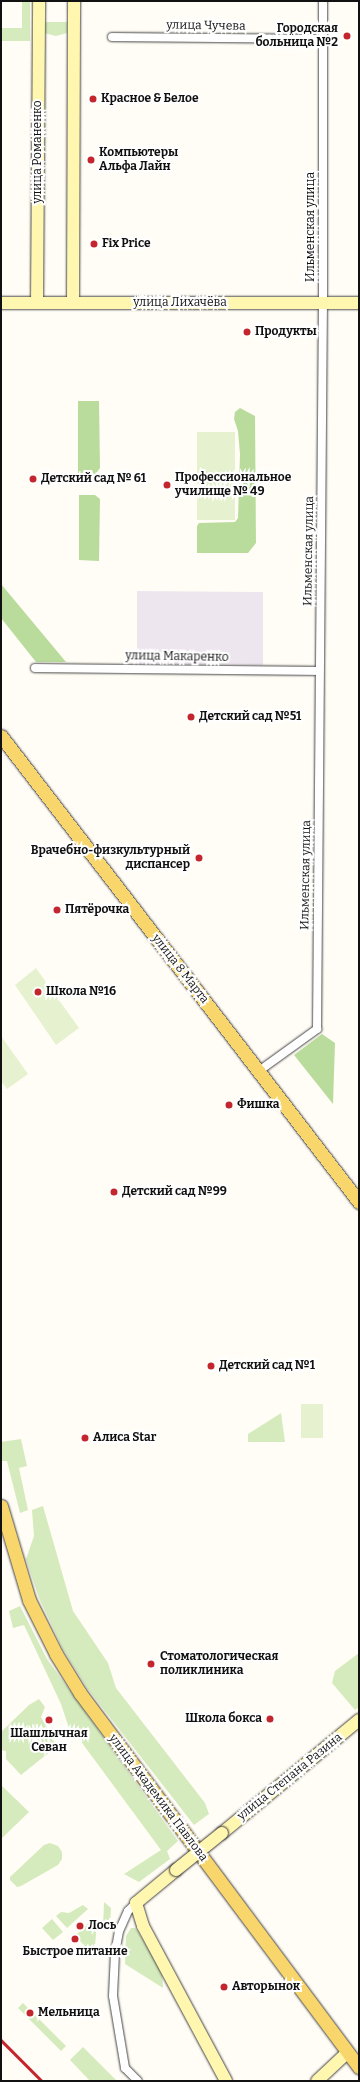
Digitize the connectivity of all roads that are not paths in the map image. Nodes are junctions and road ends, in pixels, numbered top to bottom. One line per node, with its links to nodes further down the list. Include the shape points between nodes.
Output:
1 (38, 1): 7 (main road, улица Романенко)
2 (74, 1): 8 (main road)
3 (323, 1): 5 (street, Ильменская улица)
4 (112, 37): 5 (street, улица Чучева)
5 (323, 39): 9 (street, Ильменская улица)
6 (1, 302): 7 (main road, улица Лихачёва)
7 (37, 302): 8 (main road, улица Лихачёва)
8 (73, 302): 9 (main road, улица Лихачёва)
9 (323, 303): 10 (main road, улица Лихачёва); 12 (street, Ильменская улица)
10 (359, 303)
11 (35, 668): 12 (street, улица Макаренко)
12 (319, 671): 14 (street, Ильменская улица, via 317,1029)
13 (1, 736): 14 (main road, улица 8 Марта)
14 (259, 1071): 15 (main road, улица 8 Марта)
15 (359, 1202)
16 (1, 1506): 19 (main road, улица Академика Павлова, via 29,1600 56,1654 80,1693)
17 (359, 1720): 18 (main road, улица Степана Разина, bridge)
18 (136, 1903): 21 (street, via 126,1915 118,1936 113,1996 125,2068); 22 (main road, via 143,1926)
19 (348, 2052): 20 (main road, улица Академика Павлова); 23 (main road)
20 (359, 2067)
21 (138, 2081)
22 (226, 2081)
23 (317, 2081)

